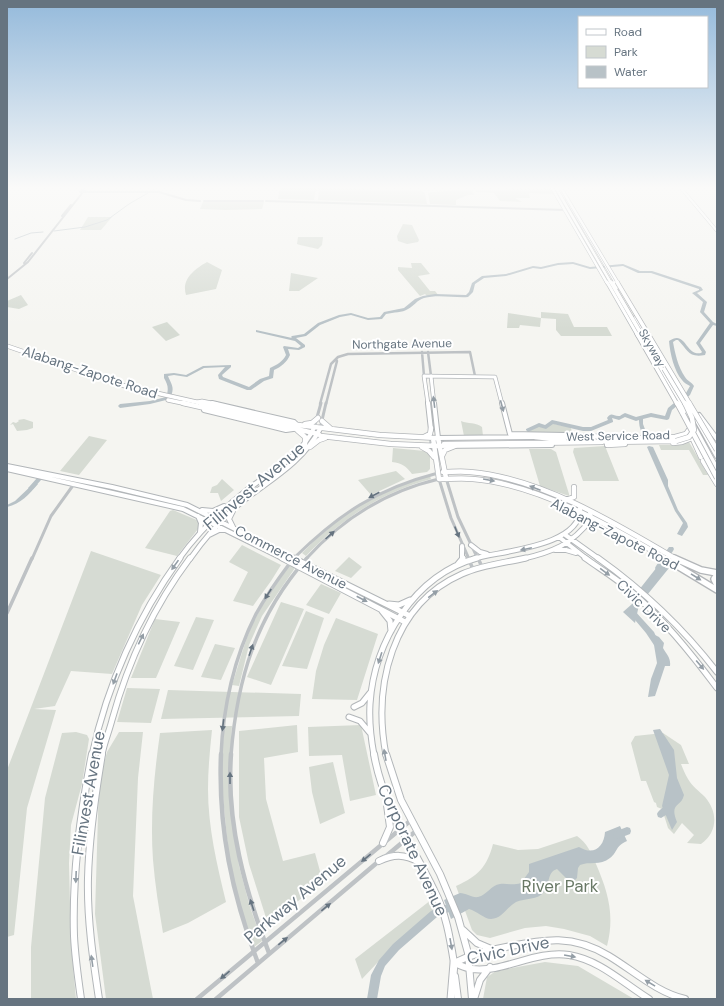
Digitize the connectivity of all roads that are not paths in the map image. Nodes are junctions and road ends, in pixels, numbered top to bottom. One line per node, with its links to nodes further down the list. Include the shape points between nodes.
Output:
1 (49, 235): 8 (street, via 21,267)
2 (583, 235): 7 (main road)
3 (584, 235): 66 (highway, bridge)
4 (585, 235): 45 (highway, Skyway, bridge, via 692,420 690,432 680,438)
5 (586, 235): 7 (highway)
6 (586, 235): 56 (highway, bridge)
7 (604, 266): 16 (highway); 16 (main road)
8 (7, 278)
9 (7, 347): 17 (highway, Alabang-Zapote Road, via 118,388)
10 (422, 352): 11 (street, Northgate Avenue); 12 (street, Northgate Avenue, via 355,353); 13 (street)
11 (428, 352): 14 (street); 15 (street, Northgate Avenue, via 470,352)
12 (336, 359): 21 (street, Filinvest Avenue, via 333,360 330,369); 24 (street, Filinvest Avenue)
13 (424, 376): 14 (main road); 29 (main road)
14 (431, 376): 15 (main road); 30 (main road, one-way to 14)
15 (475, 376): 34 (main road, one-way to 34, via 495,377)
16 (680, 397): 18 (highway, bridge); 20 (highway)
17 (170, 399): 19 (highway, Alabang-Zapote Road); 25 (highway, Alabang-Zapote Road, via 197,402)
18 (687, 400): 23 (highway); 42 (main road)
19 (193, 406): 25 (highway, Alabang-Zapote Road); 25 (main road, Alabang-Zapote Road, via 286,430)
20 (681, 406): 22 (highway); 36 (main road, West Service Road, via 687,428 684,433 678,435)
21 (318, 418): 25 (highway, via 312,423); 27 (street, Filinvest Avenue)
22 (690, 419): 26 (highway); 62 (highway)
23 (697, 420): 54 (highway); 57 (highway, bridge)
24 (322, 421): 28 (street, Filinvest Avenue); 31 (highway)
25 (297, 427): 27 (highway, Alabang-Zapote Road); 32 (highway, Alabang-Zapote Road); 55 (highway, via 305,437)
26 (691, 427): 40 (highway); 45 (highway, via 686,434 675,437)
27 (314, 428): 28 (highway, Alabang-Zapote Road); 32 (main road, Filinvest Avenue)
28 (320, 428): 31 (highway, Alabang-Zapote Road); 33 (main road, Filinvest Avenue); 43 (highway, via 376,437)
29 (431, 428): 38 (highway, via 428,436); 43 (main road)
30 (438, 429): 39 (main road); 41 (main road)
31 (335, 430): 38 (highway, Alabang-Zapote Road)
32 (312, 433): 33 (highway, Alabang-Zapote Road); 55 (main road, Filinvest Avenue)
33 (318, 434): 37 (highway, Alabang-Zapote Road); 43 (highway, via 391,442); 55 (main road, Filinvest Avenue)
34 (510, 436): 35 (main road, West Service Road); 36 (main road, via 559,434); 41 (main road, West Service Road)
35 (535, 437): 36 (main road, West Service Road); 44 (highway)
36 (571, 437)
37 (332, 438): 50 (highway, Alabang-Zapote Road); 55 (highway, via 322,438)
38 (420, 438): 43 (highway, Alabang-Zapote Road)
39 (438, 438): 41 (main road, West Service Road); 43 (highway, Alabang-Zapote Road); 52 (highway)
40 (692, 438): 48 (highway, via 675,443); 70 (highway)
41 (452, 439)
42 (717, 439)
43 (430, 441): 51 (highway)
44 (563, 441): 45 (highway, Skyway); 46 (highway, Skyway); 49 (highway)
45 (604, 441): 47 (highway)
46 (444, 442)
47 (632, 444)
48 (638, 444)
49 (552, 445): 53 (main road, Alabang-Zapote Road)
50 (418, 446): 51 (highway, Alabang-Zapote Road); 58 (highway, via 430,451)
51 (434, 446): 52 (highway, Alabang-Zapote Road); 58 (highway)
52 (439, 446): 53 (main road, Alabang-Zapote Road); 59 (highway)
53 (454, 446): 59 (highway, via 445,450)
54 (717, 446)
55 (308, 447): 68 (main road, Filinvest Avenue); 71 (main road, Filinvest Avenue, via 299,460)
56 (717, 450)
57 (717, 456)
58 (435, 458): 64 (highway)
59 (441, 458): 63 (highway)
60 (7, 466): 73 (main road, Commerce Avenue)
61 (7, 469): 69 (main road, Commerce Avenue)
62 (717, 469)
63 (444, 472): 64 (highway, Alabang-Zapote Road); 65 (highway); 74 (highway, Alabang-Zapote Road, one-way to 63, via 497,476 465,471)
64 (438, 473): 67 (highway); 101 (street, one-way to 101, via 410,480 371,496 334,520)
65 (446, 478): 67 (highway, Alabang-Zapote Road); 80 (highway, Alabang-Zapote Road, one-way to 80, via 498,482); 95 (street, via 458,517)
66 (717, 478)
67 (439, 479): 96 (street, one-way to 96); 104 (street, one-way to 67, via 339,526 366,508 403,489)
68 (260, 481): 71 (main road); 75 (main road, Filinvest Avenue)
69 (75, 484): 73 (main road, Commerce Avenue); 118 (street, via 51,516)
70 (717, 484)
71 (265, 485): 76 (main road, Filinvest Avenue)
72 (574, 487): 74 (highway, via 574,497)
73 (119, 491): 78 (main road, Commerce Avenue, via 175,501); 81 (main road, Commerce Avenue)
74 (565, 500): 77 (highway, Alabang-Zapote Road)
75 (231, 502): 78 (main road, via 213,511); 83 (main road, Filinvest Avenue)
76 (235, 508): 84 (main road, Filinvest Avenue); 86 (main road, via 229,520)
77 (580, 508): 79 (highway, Alabang-Zapote Road); 80 (main road)
78 (197, 510): 83 (main road, Commerce Avenue)
79 (590, 512): 82 (main road); 103 (highway, Alabang-Zapote Road, via 664,551)
80 (580, 514): 82 (highway, Alabang-Zapote Road); 90 (main road, Corporate Avenue)
81 (198, 516): 83 (main road, Commerce Avenue); 89 (main road, via 201,523)
82 (591, 519): 88 (main road, Corporate Avenue); 103 (highway, Alabang-Zapote Road, via 660,556)
83 (212, 520): 84 (main road, Commerce Avenue); 85 (main road, Commerce Avenue); 89 (main road, Filinvest Avenue)
84 (220, 521): 85 (main road, Filinvest Avenue); 86 (main road, Commerce Avenue)
85 (216, 525): 87 (main road, Commerce Avenue); 92 (main road, Filinvest Avenue)
86 (233, 527): 101 (main road, Commerce Avenue)
87 (226, 530): 92 (main road, via 217,531); 106 (main road, Commerce Avenue)
88 (581, 533): 93 (main road, Corporate Avenue); 97 (main road, via 579,541)
89 (199, 534): 147 (main road, Filinvest Avenue, one-way to 147, via 157,592 126,649 93,752 80,824 76,867 74,928)
90 (564, 534): 91 (main road, Corporate Avenue); 93 (main road, Civic Drive)
91 (559, 537): 94 (main road, Civic Drive); 99 (main road, Corporate Avenue, one-way to 99, via 531,548)
92 (204, 539): 148 (main road, Filinvest Avenue, one-way to 92, via 88,920 88,865 96,783 103,750 136,649 166,594)
93 (572, 540): 94 (main road, Corporate Avenue); 97 (main road, Civic Drive)
94 (566, 544): 98 (main road, Corporate Avenue); 100 (main road, Civic Drive)
95 (471, 545): 99 (main road, via 480,552); 102 (street)
96 (462, 546): 105 (street); 108 (main road, via 463,558)
97 (584, 548): 123 (main road, Civic Drive, via 649,598)
98 (549, 551): 100 (main road, via 566,550); 109 (main road, Corporate Avenue)
99 (492, 554): 102 (main road, Corporate Avenue)
100 (581, 555): 124 (main road, Civic Drive, one-way to 124, via 646,605 702,667)
101 (294, 558): 104 (main road, Commerce Avenue); 106 (street)
102 (477, 558): 105 (main road, Corporate Avenue); 109 (street)
103 (672, 559): 111 (highway, Alabang-Zapote Road, via 697,571); 113 (highway, Alabang-Zapote Road, one-way to 113)
104 (302, 561): 107 (street); 115 (main road, Commerce Avenue)
105 (469, 561): 108 (main road, Corporate Avenue); 110 (street)
106 (291, 562): 107 (main road, Commerce Avenue); 140 (street, one-way to 140, via 252,622 232,680 223,723 219,782 227,870 238,912)
107 (298, 566): 116 (main road, Commerce Avenue, one-way to 116); 138 (street, one-way to 107, via 251,904 241,865 230,792 231,748 240,687 250,649 261,622)
108 (455, 566): 114 (main road, Corporate Avenue)
109 (482, 567): 110 (main road, Corporate Avenue)
110 (473, 569): 119 (main road, Corporate Avenue, one-way to 110, via 443,586)
111 (717, 574): 112 (highway, via 714,579)
112 (717, 585)
113 (717, 590)
114 (414, 598): 115 (main road, via 399,605); 117 (main road, Corporate Avenue)
115 (382, 602): 117 (main road, Commerce Avenue)
116 (379, 608): 120 (main road, Commerce Avenue); 122 (main road, via 390,620)
117 (402, 612): 119 (main road, Commerce Avenue); 120 (main road, Corporate Avenue)
118 (7, 613)
119 (410, 616): 121 (main road, Corporate Avenue)
120 (398, 618): 121 (main road, Commerce Avenue); 122 (main road, Corporate Avenue)
121 (405, 622): 130 (main road, Corporate Avenue, one-way to 121, via 387,764 382,716 386,672 392,650)
122 (391, 632): 125 (main road, Corporate Avenue, one-way to 125)
123 (717, 672)
124 (717, 688)
125 (371, 691): 126 (main road, via 362,703); 128 (main road, Corporate Avenue)
126 (354, 707)
127 (349, 717): 128 (main road, via 363,723)
128 (372, 735): 129 (main road, Corporate Avenue, via 375,762)
129 (386, 797): 131 (main road, Corporate Avenue); 134 (main road, via 390,824)
130 (410, 821): 131 (street, Parkway Avenue); 132 (main road, Corporate Avenue)
131 (401, 828): 133 (main road, Corporate Avenue); 134 (street, Parkway Avenue)
132 (416, 831): 133 (street, Parkway Avenue); 137 (main road, Corporate Avenue, via 446,885)
133 (406, 839): 135 (street, Parkway Avenue); 136 (main road, Corporate Avenue)
134 (383, 843): 138 (street, Parkway Avenue, one-way to 138)
135 (379, 861): 136 (main road, via 402,854); 141 (street, Parkway Avenue, one-way to 135)
136 (420, 862): 144 (main road, Corporate Avenue, one-way to 144, via 435,891 447,924)
137 (462, 929): 139 (main road, via 477,943); 142 (main road, Corporate Avenue)
138 (265, 942): 140 (street, Parkway Avenue); 141 (street)
139 (492, 950): 142 (main road, Civic Drive); 155 (main road, Civic Drive, one-way to 139, via 650,984 602,952 578,942 539,940)
140 (253, 952): 143 (street); 149 (street, Parkway Avenue, one-way to 149)
141 (269, 953): 143 (street, Parkway Avenue)
142 (468, 955): 144 (main road, Civic Drive); 146 (main road, Corporate Avenue)
143 (258, 963): 150 (street, Parkway Avenue)
144 (454, 963): 146 (main road, Civic Drive); 151 (highway); 152 (main road, Corporate Avenue)
145 (491, 967): 146 (main road, Civic Drive); 153 (main road, via 480,980); 154 (main road, Civic Drive, one-way to 154, via 544,956 569,955 601,967)
146 (469, 968): 153 (main road, Corporate Avenue)
147 (81, 999)
148 (99, 999)
149 (197, 999)
150 (216, 999)
151 (451, 999)
152 (458, 999)
153 (473, 999)
154 (649, 999)
155 (685, 999)

